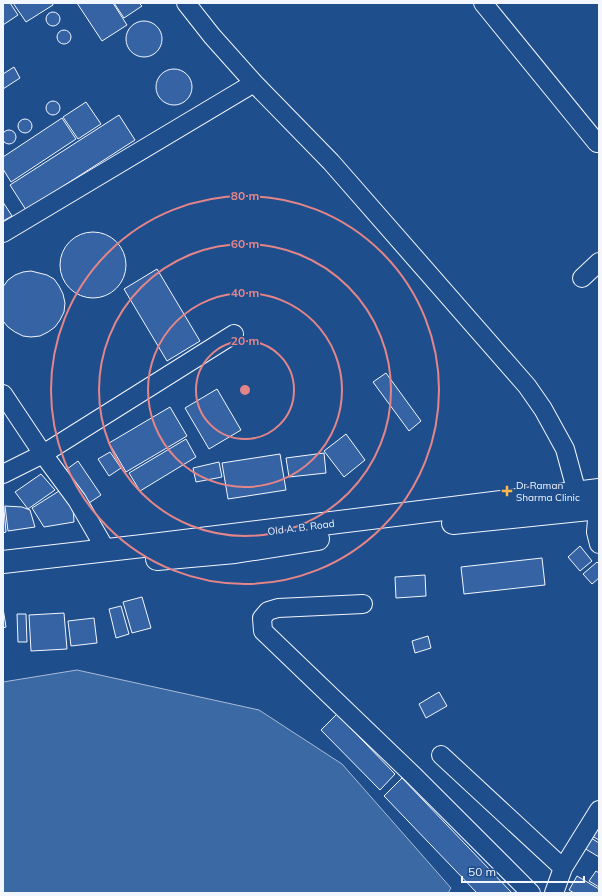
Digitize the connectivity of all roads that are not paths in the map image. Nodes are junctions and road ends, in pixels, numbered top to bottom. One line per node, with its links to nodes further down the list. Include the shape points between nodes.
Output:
1 (186, 3): 3 (street)
2 (483, 3): 4 (street)
3 (254, 83): 5 (street); 12 (street, via 331,162 528,386 565,449)
4 (598, 143)
5 (3, 233)
6 (599, 262): 7 (street)
7 (582, 278)
8 (234, 334): 10 (street)
9 (3, 394): 10 (street)
10 (43, 454): 11 (street); 15 (street, via 77,500)
11 (3, 474)
12 (577, 493): 13 (main road, Old A. B. Road); 15 (main road, Old A. B. Road)
13 (598, 502): 14 (street, via 596,532); 17 (main road, Old A. B. Road, via 355,533 235,552)
14 (599, 544)
15 (106, 550): 16 (main road, Old A. B. Road)
16 (3, 562)
17 (3, 573)
18 (363, 604): 22 (street, via 278,608 268,611 262,618 263,631 413,775)
19 (441, 755): 21 (street)
20 (599, 810): 21 (street)
21 (563, 868): 23 (street)
22 (530, 893)
23 (554, 893)

